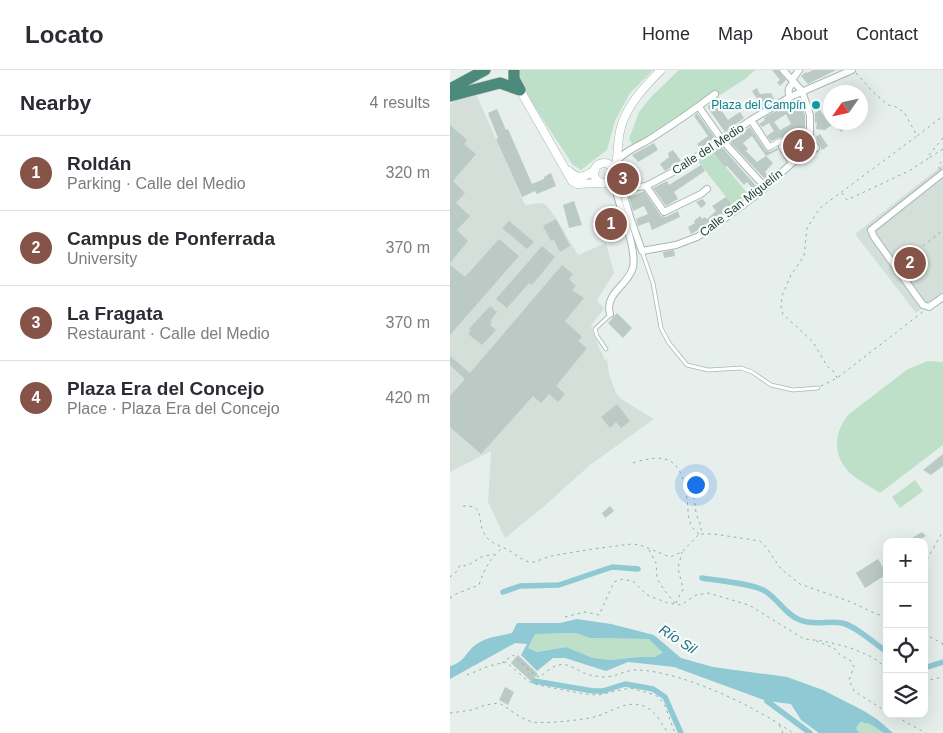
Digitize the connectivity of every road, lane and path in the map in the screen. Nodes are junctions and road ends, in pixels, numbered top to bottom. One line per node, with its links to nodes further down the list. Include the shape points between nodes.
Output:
1 (485, 70): 10 (highway)
2 (490, 70): 9 (highway)
3 (661, 70): 27 (street, via 628,109)
4 (783, 70): 8 (street)
5 (799, 70): 8 (street)
6 (849, 71): 12 (street, Calle del Medio); 20 (path, via 888,105 904,112)
7 (512, 73): 11 (highway)
8 (793, 81): 12 (street); 15 (street, via 788,92)
9 (500, 83): 11 (highway); 14 (highway)
10 (450, 89)
11 (520, 90): 32 (street)
12 (802, 92): 15 (street, Calle del Medio); 19 (street, via 810,115)
13 (716, 94): 16 (street)
14 (450, 96)
15 (790, 97): 18 (street, Calle del Medio)
16 (698, 107): 22 (street); 26 (street)
17 (943, 116): 20 (path)
18 (751, 120): 22 (street, Calle del Medio); 24 (street)
19 (810, 131): 23 (street); 31 (street, Calle San Miguelín, via 816,148)
20 (917, 136): 41 (path)
21 (943, 138): 28 (path)
22 (722, 140): 37 (street, Calle del Medio); 38 (street)
23 (784, 146): 24 (street, via 781,141); 31 (street)
24 (769, 148)
25 (943, 149): 28 (path)
26 (628, 151): 27 (street, via 620,148); 27 (street, via 620,157)
27 (616, 152): 30 (street); 35 (street)
28 (929, 158): 41 (path, via 847,200)
29 (943, 160): 34 (path, via 938,166)
30 (605, 163): 33 (street); 35 (street, via 611,165)
31 (792, 163): 38 (street, Calle San Miguelín)
32 (565, 168): 33 (street, via 577,177); 36 (street, via 577,184)
33 (595, 170): 36 (street)
34 (943, 173): 46 (street, via 871,230 923,304)
35 (614, 181): 36 (street); 39 (street); 47 (street, via 633,263 630,276 612,298)
36 (600, 183)
37 (646, 186): 39 (street, Calle del Medio); 40 (street, via 664,212)
38 (765, 188): 43 (street, Calle San Miguelín, via 697,237 676,245)
39 (622, 189): 43 (street)
40 (706, 190)
41 (842, 193): 49 (path, via 820,208 807,228 804,256 787,284 781,309 813,342)
42 (943, 230): 44 (path)
43 (642, 251): 50 (lane, via 653,283 661,328 669,344 687,365 708,370 741,368 771,385 793,390)
44 (908, 258)
45 (943, 297): 46 (street)
46 (929, 307): 49 (path)
47 (610, 314): 48 (lane, via 595,329)
48 (606, 349)
49 (837, 378): 50 (path)
50 (818, 388)
51 (633, 463): 52 (path, via 650,458 670,460 677,466)
52 (685, 488): 55 (path, via 688,519); 55 (path, via 695,500 702,527)
53 (463, 506): 56 (path, via 476,508 482,531)
54 (943, 531): 60 (path)
55 (699, 534): 58 (path); 64 (path, via 760,541 781,569 800,584)
56 (502, 548): 57 (path, via 532,562 632,544); 59 (path)
57 (649, 549): 58 (path, via 670,557); 63 (path, via 656,563 657,579)
58 (682, 552): 63 (path, via 678,568 683,590)
59 (497, 553): 61 (path, via 481,557 467,566 460,565); 62 (path, via 490,559 479,585)
60 (928, 558)
61 (450, 577)
62 (450, 598)
63 (676, 603): 65 (path, via 647,595 634,582 623,578 614,582 599,615 585,612); 67 (path, via 681,605 703,593 724,597 749,605 804,639)
64 (883, 616)
65 (565, 617)
66 (928, 637): 68 (path)
67 (816, 640): 70 (path, via 851,648); 74 (path, via 851,661 854,667 849,680 854,690)
68 (943, 646)
69 (502, 662): 71 (path); 77 (path, via 513,655 540,677 564,664 586,674 608,677 632,669 670,674 732,698); 79 (path, via 528,682 538,685 584,694 598,695 630,688 652,694 659,697)
70 (883, 665)
71 (467, 674)
72 (943, 677): 73 (path)
73 (928, 680)
74 (883, 709)
75 (450, 713): 78 (path, via 499,703 526,720 541,722 588,718 624,706 640,705 658,717)
76 (898, 718): 82 (path)
77 (779, 723): 80 (path); 81 (path)
78 (668, 733)
79 (676, 733)
80 (783, 733)
81 (793, 733)
82 (926, 733)

